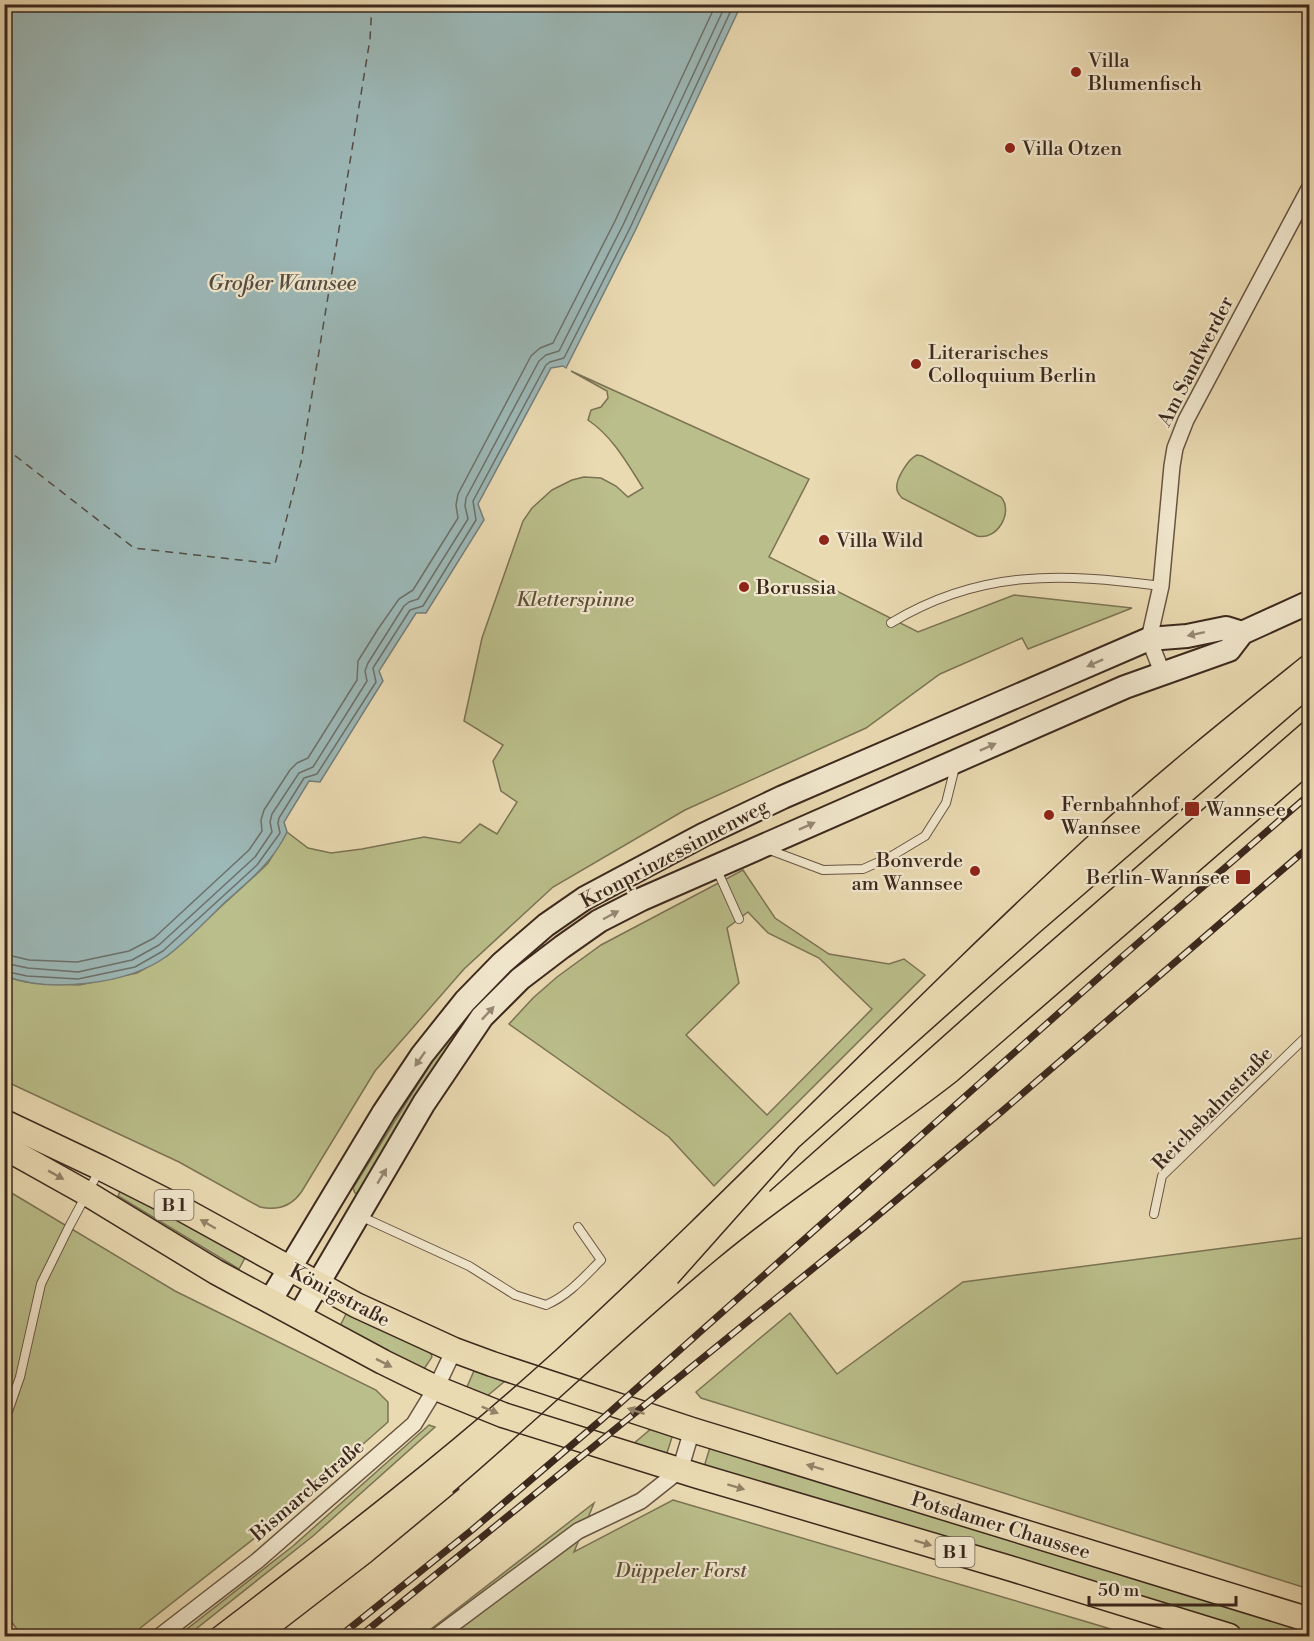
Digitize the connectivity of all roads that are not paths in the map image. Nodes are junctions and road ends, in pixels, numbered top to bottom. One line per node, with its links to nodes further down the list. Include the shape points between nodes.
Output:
1 (1310, 187): 2 (street, Am Sandwerder, via 1186,420 1175,448)
2 (1161, 586): 4 (lane, via 1064,577 1009,580 958,592); 6 (street, Am Sandwerder)
3 (1310, 602): 5 (main road, Kronprinzessinnenweg)
4 (891, 623)
5 (1242, 633): 6 (main road, Kronprinzessinnenweg, one-way to 6, via 1226,628); 7 (main road, Kronprinzessinnenweg, via 1229,650)
6 (1149, 639): 7 (street); 9 (main road, Kronprinzessinnenweg, one-way to 9)
7 (1162, 672): 8 (main road, Kronprinzessinnenweg, one-way to 7)
8 (957, 760): 10 (main road, Kronprinzessinnenweg, one-way to 8); 10 (lane, via 946,803 925,836 890,857 862,869 822,870)
9 (703, 835): 11 (main road); 18 (main road, Kronprinzessinnenweg, one-way to 18, via 585,898 502,963 422,1055)
10 (761, 846): 11 (main road, Kronprinzessinnenweg)
11 (715, 866): 12 (lane); 20 (main road, Kronprinzessinnenweg, one-way to 11, via 424,1103 471,1034 520,979 599,921)
12 (738, 919)
13 (1310, 1032): 19 (lane, Reichsbahnstraße, via 1162,1176)
14 (4, 1122): 16 (main road, Königstraße / B 1)
15 (4, 1147): 17 (main road, Königstraße / B 1, one-way to 17)
16 (101, 1168): 17 (lane); 22 (main road, Königstraße / B 1, one-way to 16)
17 (88, 1194): 24 (main road, Königstraße / B 1); 28 (lane, via 41,1284 20,1377)
18 (331, 1199): 20 (main road); 22 (main road, Kronprinzessinnenweg)
19 (1154, 1214)
20 (358, 1215): 21 (lane, via 469,1266 514,1295 546,1305 560,1299 601,1260); 23 (main road, Kronprinzessinnenweg)
21 (578, 1227)
22 (289, 1269): 23 (main road, Königstraße / B 1); 24 (main road, Kronprinzessinnenweg)
23 (317, 1284): 25 (main road, Kronprinzessinnenweg); 26 (main road, Königstraße / B 1)
24 (270, 1301): 25 (main road, Königstraße / B 1)
25 (298, 1316): 27 (main road, Königstraße / B 1, one-way to 27)
26 (454, 1350): 27 (street, Bismarckstraße); 29 (main road, Königstraße / B 1, one-way to 26)
27 (436, 1388): 30 (main road, Königstraße / B 1, one-way to 30, via 503,1415); 32 (street, Bismarckstraße, via 407,1431 257,1562)
28 (4, 1423)
29 (692, 1430): 30 (street); 31 (main road, Potsdamer Chaussee / B 1, one-way to 29)
30 (680, 1470): 33 (street, via 641,1501 578,1530); 34 (main road, Potsdamer Chaussee / B 1, one-way to 34)
31 (1310, 1620)
32 (160, 1636)
33 (437, 1636)
34 (1229, 1636)

